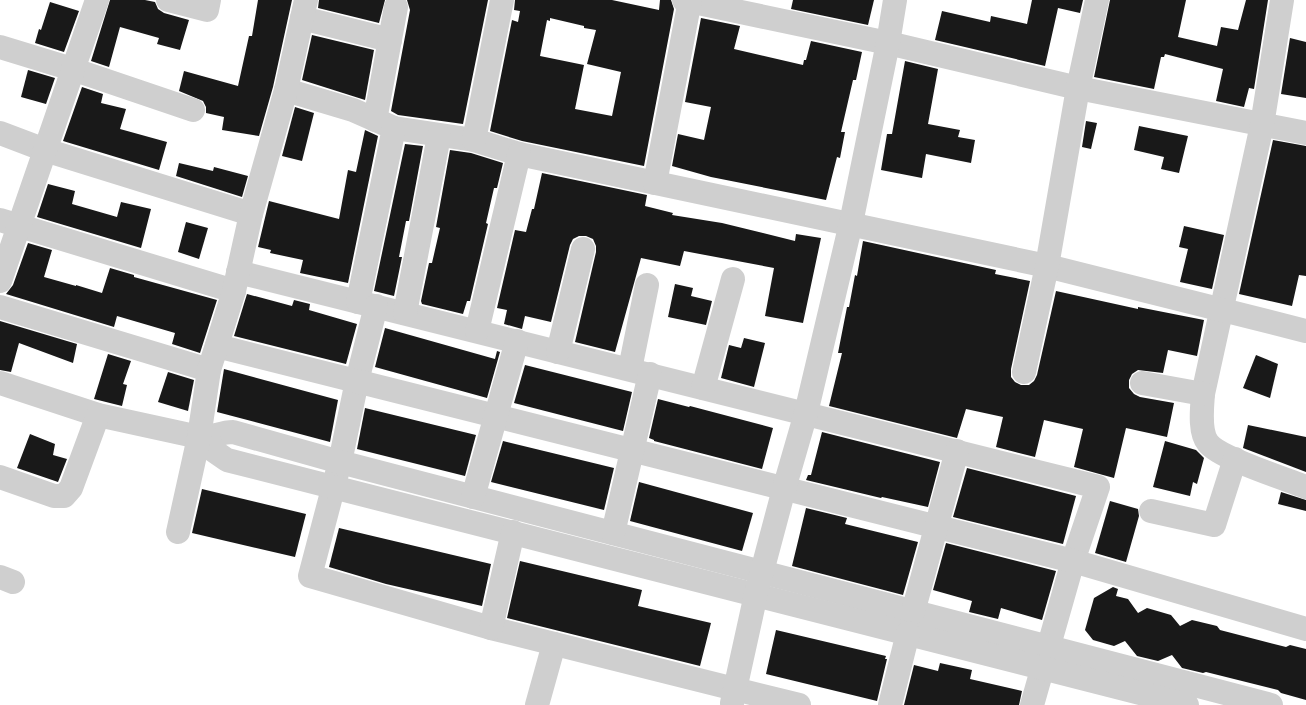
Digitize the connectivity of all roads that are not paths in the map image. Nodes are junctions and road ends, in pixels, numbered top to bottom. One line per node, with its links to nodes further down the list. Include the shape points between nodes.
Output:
1 (97, 0): 14 (street)
2 (168, 0): 3 (street, via 207,10)
3 (208, 0)
4 (502, 0): 23 (street)
5 (688, 0): 12 (street); 26 (street)
6 (895, 0): 12 (street)
7 (1097, 0): 15 (street)
8 (1282, 0): 19 (street)
9 (396, 7): 11 (street)
10 (304, 9): 11 (street); 16 (street)
11 (390, 40): 18 (street)
12 (888, 43): 15 (street); 29 (street)
13 (0, 47): 14 (street)
14 (72, 69): 17 (street); 24 (street)
15 (1078, 88): 19 (street); 31 (street)
16 (286, 90): 18 (street, via 354,110); 27 (street)
17 (193, 110)
18 (385, 124): 22 (street); 36 (street)
19 (1262, 125): 21 (street); 38 (street)
20 (0, 133): 24 (street)
21 (1306, 133)
22 (439, 136): 23 (street); 39 (street)
23 (474, 140): 25 (street)
24 (45, 150): 27 (street); 28 (street)
25 (519, 154): 26 (street); 40 (street)
26 (655, 183): 29 (street)
27 (251, 214): 34 (street)
28 (10, 223): 33 (street); 34 (street)
29 (851, 223): 31 (street); 53 (street)
30 (583, 249): 44 (street)
31 (1047, 266): 38 (street); 47 (street)
32 (733, 279): 51 (street)
33 (0, 281)
34 (236, 281): 36 (street); 43 (street)
35 (647, 285): 46 (street)
36 (367, 304): 39 (street); 48 (street)
37 (0, 307): 45 (street)
38 (1221, 310): 41 (street); 52 (street)
39 (405, 314): 40 (street)
40 (477, 331): 42 (street)
41 (1306, 331)
42 (517, 341): 44 (street); 55 (street)
43 (217, 346): 45 (street); 48 (street)
44 (558, 352): 46 (street)
45 (209, 370): 56 (street)
46 (640, 372): 51 (street); 57 (street)
47 (1024, 372)
48 (357, 381): 55 (street); 60 (street)
49 (0, 383): 54 (street)
50 (1142, 383): 52 (street)
51 (704, 388): 53 (street)
52 (1202, 394): 59 (street, via 1201,421 1207,442 1219,453)
53 (806, 414): 58 (street); 64 (street)
54 (98, 415): 56 (street); 61 (street, via 64,496 54,496)
55 (496, 416): 57 (street); 65 (street)
56 (203, 438): 60 (street, via 233,432); 62 (street, via 227,460); 68 (street)
57 (632, 451): 64 (street); 70 (street)
58 (957, 451): 67 (street); 71 (street, via 1098,487)
59 (1235, 459): 63 (street); 66 (street, via 1214,525)
60 (340, 462): 62 (street); 65 (street)
61 (0, 477)
62 (334, 486): 69 (street); 75 (street, via 310,576)
63 (1306, 487)
64 (784, 489): 67 (street); 72 (street)
65 (473, 497): 70 (street)
66 (1151, 511)
67 (936, 527): 71 (street); 74 (street)
68 (178, 532)
69 (513, 532): 73 (street); 75 (street)
70 (613, 533): 72 (street)
71 (1072, 562): 76 (street); 78 (street)
72 (763, 572): 73 (street); 74 (street)
73 (756, 594): 74 (street); 79 (street)
74 (910, 622): 78 (street); 82 (street)
75 (491, 628): 77 (street)
76 (1306, 629)
77 (554, 644): 79 (street); 80 (street)
78 (1045, 657): 83 (street); 84 (street); 85 (street)
79 (733, 697): 81 (street)
80 (537, 705)
81 (799, 705)
82 (890, 705)
83 (1032, 705)
84 (1186, 705)
85 (1271, 705)

